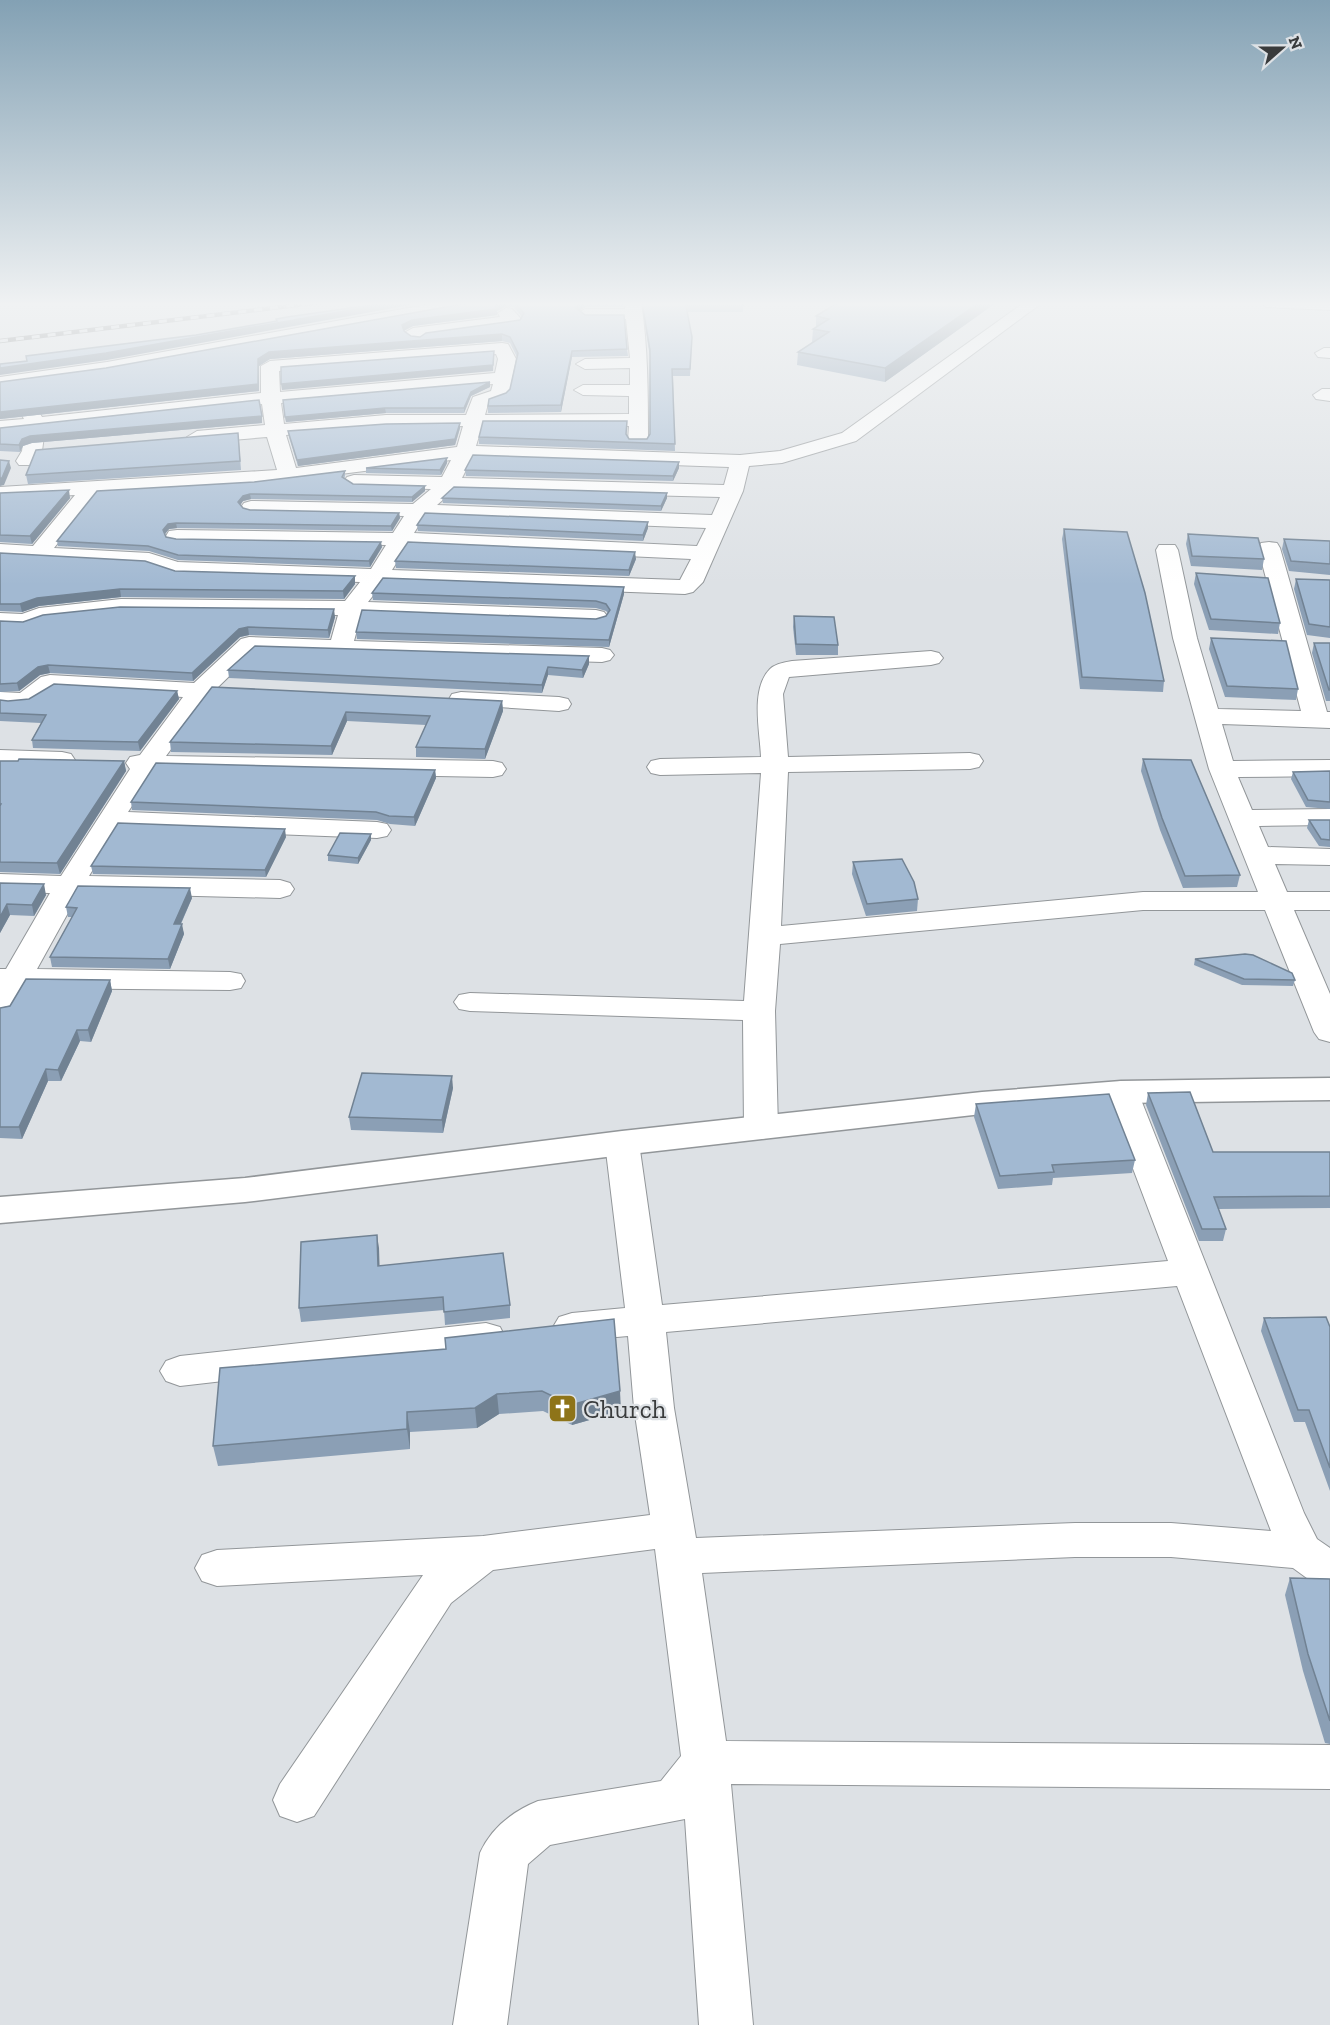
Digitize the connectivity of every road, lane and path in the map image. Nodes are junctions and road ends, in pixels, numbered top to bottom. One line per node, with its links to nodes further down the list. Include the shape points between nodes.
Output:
1 (33, 396): 9 (street, via 16,399)
2 (287, 396): 6 (street)
3 (493, 396): 8 (street, via 480,401)
4 (638, 396): 7 (street)
5 (905, 396): 17 (street, via 849,437 782,457)
6 (269, 398): 9 (street); 11 (street)
7 (637, 420): 8 (street); 16 (street)
8 (473, 421): 11 (street, via 386,422); 14 (street)
9 (36, 423): 10 (street); 15 (street)
10 (0, 428)
11 (278, 431): 12 (street); 18 (street, via 279,450)
12 (184, 438)
13 (55, 449): 15 (street)
14 (465, 452): 16 (street); 18 (street); 20 (street)
15 (22, 457): 23 (street)
16 (639, 458): 17 (street)
17 (740, 461): 22 (street)
18 (288, 473): 19 (street)
19 (254, 479): 20 (street); 21 (street)
20 (449, 484): 22 (street); 25 (street)
21 (93, 486): 23 (street); 33 (street)
22 (733, 491): 26 (street)
23 (5, 492)
24 (251, 507): 25 (street)
25 (418, 510): 26 (street); 28 (street)
26 (717, 522): 32 (street)
27 (177, 536): 28 (street)
28 (398, 539): 32 (street); 34 (street)
29 (1269, 548): 36 (street)
30 (1167, 550): 48 (street, via 1183,574)
31 (0, 551): 33 (street)
32 (704, 553): 34 (street, via 692,582 673,588)
33 (38, 554): 34 (street, via 149,560 176,569)
34 (378, 575): 37 (street)
35 (1254, 578): 36 (street)
36 (1288, 580): 49 (street, via 1297,643)
37 (351, 608): 38 (street); 39 (street, via 121,606 39,615 25,621); 40 (street)
38 (596, 617)
39 (0, 620)
40 (341, 648): 41 (street); 44 (street, via 249,644)
41 (602, 655)
42 (931, 658): 53 (street, via 780,672 771,694)
43 (240, 688): 44 (street)
44 (203, 689): 46 (street, via 50,682 25,701); 52 (street)
45 (441, 698): 47 (street)
46 (0, 699)
47 (559, 704)
48 (1207, 716): 49 (street); 57 (street)
49 (1323, 720)
50 (0, 758): 52 (street)
51 (970, 761): 53 (street)
52 (149, 764): 56 (street); 60 (street)
53 (775, 766): 54 (street); 69 (street)
54 (660, 767)
55 (1330, 768): 57 (street)
56 (493, 769)
57 (1222, 769): 58 (street)
58 (1242, 818): 59 (street); 62 (street)
59 (1330, 818)
60 (112, 820): 61 (street); 64 (street)
61 (377, 830)
62 (1257, 855): 63 (street); 67 (street)
63 (1330, 856)
64 (70, 882): 65 (street); 66 (street); 71 (street)
65 (0, 883)
66 (280, 889)
67 (1277, 902): 68 (street); 69 (street, via 1143,901); 70 (street)
68 (1330, 902)
69 (766, 936): 75 (street)
70 (1317, 967): 76 (street)
71 (8, 978): 72 (street); 74 (street)
72 (230, 981)
73 (470, 1002): 75 (street)
74 (0, 1009)
75 (759, 1011): 79 (street)
76 (1328, 1023)
77 (1330, 1089): 78 (street)
78 (1121, 1092): 79 (street, via 982,1102); 82 (street)
79 (761, 1128): 80 (street)
80 (622, 1143): 81 (street, via 245,1190); 83 (street)
81 (0, 1210)
82 (1189, 1272): 83 (street); 87 (street, via 1279,1502)
83 (646, 1319): 84 (street); 85 (street, via 654,1408)
84 (180, 1371)
85 (676, 1542): 86 (street); 87 (street, via 1171,1540); 89 (street)
86 (483, 1554): 88 (street); 91 (street, via 436,1590)
87 (1316, 1561)
88 (217, 1568)
89 (705, 1762): 90 (street); 92 (street, via 675,1801 538,1824 505,1853); 93 (street)
90 (1330, 1767)
91 (297, 1800)
92 (480, 2025)
93 (726, 2025)

